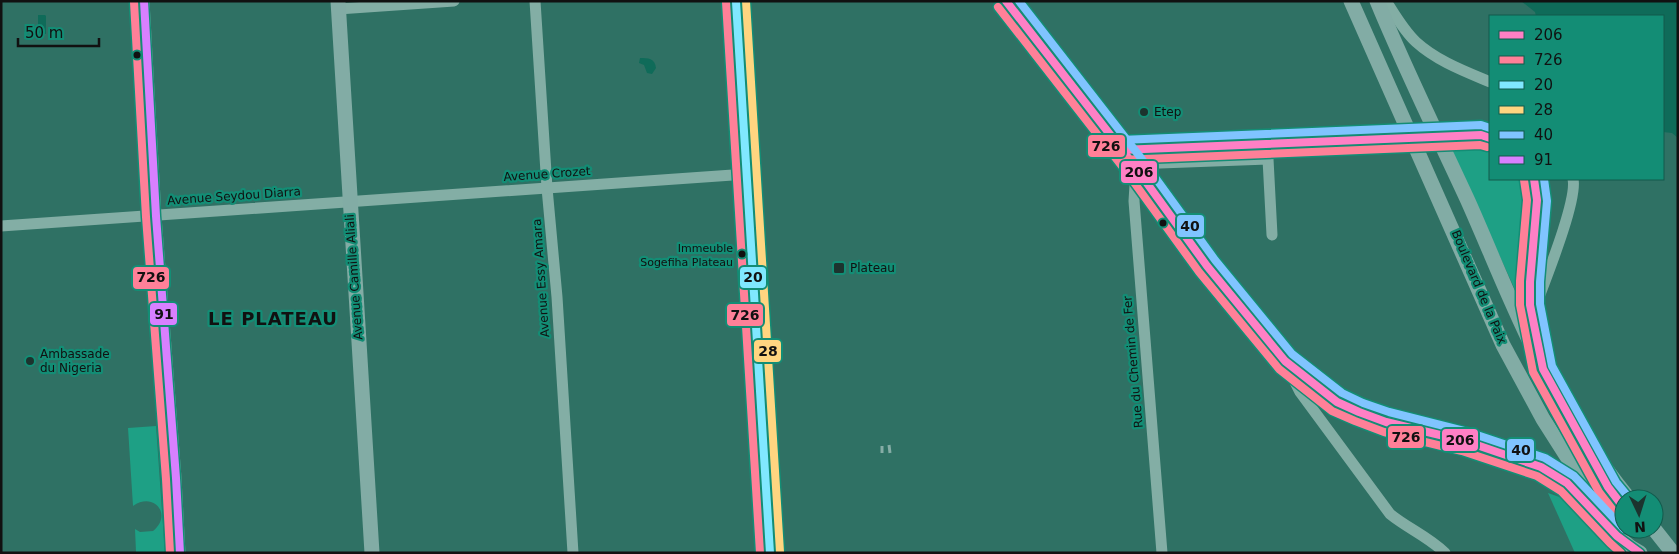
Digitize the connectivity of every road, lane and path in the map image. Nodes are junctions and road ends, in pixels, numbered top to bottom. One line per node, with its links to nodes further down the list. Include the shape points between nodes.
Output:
1 (144, 1): 19 (street)
2 (454, 1): 9 (street)
3 (535, 1): 17 (street, Avenue Essy Amara)
4 (736, 1): 14 (main road)
5 (1006, 1): 12 (main road)
6 (1351, 1): 33 (main road, Boulevard de la Paix, via 1503,345 1571,463)
7 (1377, 1): 24 (main road, Boulevard de la Paix, via 1399,57)
8 (1386, 1): 10 (street, via 1414,41 1433,56)
9 (338, 5): 18 (main road, Avenue Camille Aliali)
10 (1489, 82)
11 (1486, 136): 12 (main road, bridge)
12 (1120, 150): 13 (main road)
13 (1134, 167): 21 (street, via 1268,159); 23 (main road, via 1207,266); 31 (street, Rue du Chemin de Fer)
14 (747, 174): 17 (street, Avenue Crozet); 30 (main road)
15 (1534, 180): 22 (main road, via 1537,200 1530,282)
16 (1573, 180): 22 (street, via 1574,193)
17 (547, 188): 18 (street, Avenue Crozet); 29 (street, Avenue Essy Amara, via 557,297)
18 (350, 201): 19 (street, Avenue Seydou Diarra); 28 (main road, Avenue Camille Aliali)
19 (156, 216): 20 (street, Avenue Seydou Diarra); 27 (street)
20 (1, 226)
21 (1272, 234)
22 (1532, 315): 24 (main road)
23 (1285, 361): 32 (street, via 1300,392 1390,514); 33 (main road, via 1337,402 1359,412 1541,466 1567,483 1617,536)
24 (1543, 369): 25 (main road, Boulevard de la Paix, via 1590,446)
25 (1622, 489)
26 (1662, 539): 34 (main road)
27 (180, 553)
28 (372, 553)
29 (572, 553)
30 (770, 553)
31 (1162, 553)
32 (1445, 553)
33 (1640, 553)
34 (1673, 553)

